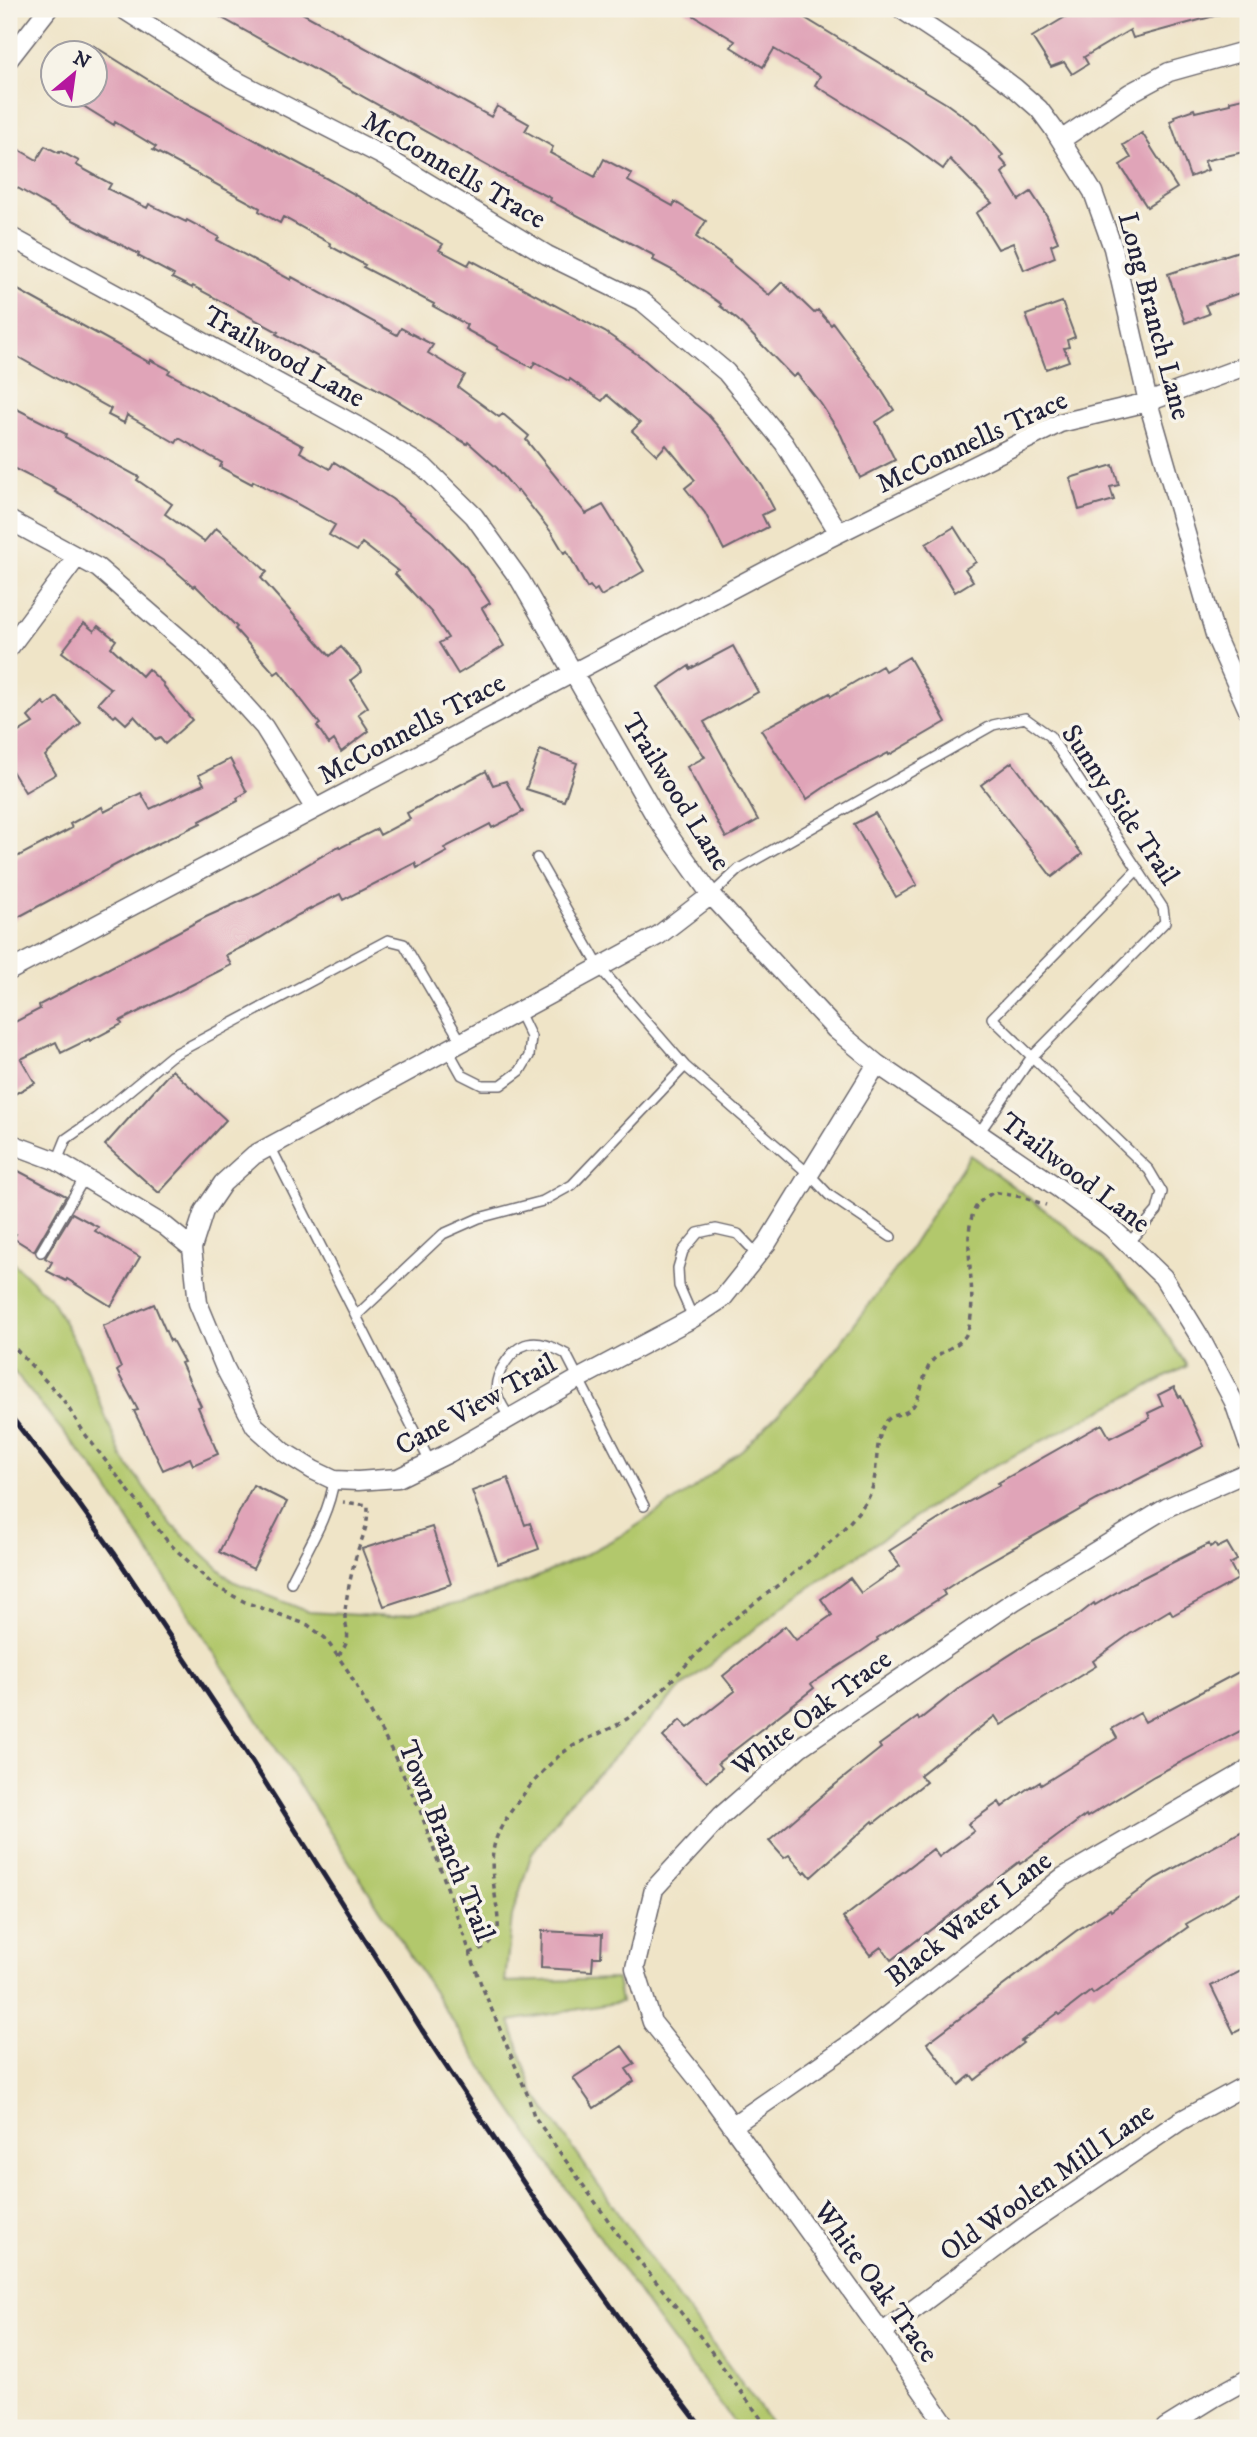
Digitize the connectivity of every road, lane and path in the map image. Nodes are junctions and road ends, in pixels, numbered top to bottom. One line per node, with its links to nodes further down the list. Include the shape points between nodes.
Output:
1 (48, 9): 5 (street)
2 (123, 9): 11 (street, McConnells Trace, via 231,78 385,157 547,255 643,302 726,372 784,443)
3 (901, 9): 6 (street, Long Branch Lane, via 1015,88 1039,109)
4 (1248, 50): 6 (street, via 1169,72 1129,93)
5 (9, 59)
6 (1061, 140): 9 (street, Long Branch Lane, via 1093,192 1114,248)
7 (9, 236): 14 (street, Trailwood Lane, via 424,467 474,516 520,580)
8 (1248, 365): 9 (street, McConnells Trace)
9 (1148, 402): 11 (street, McConnells Trace, via 1060,423); 15 (street, Long Branch Lane, via 1216,638)
10 (9, 520): 12 (street)
11 (839, 533): 14 (street, McConnells Trace)
12 (76, 557): 13 (street); 16 (street, via 98,569 201,657 264,727)
13 (9, 648)
14 (572, 673): 16 (street, McConnells Trace); 19 (street, Trailwood Lane, via 657,819)
15 (1248, 710)
16 (315, 809): 21 (street, McConnells Trace)
17 (537, 858): 20 (lane)
18 (1138, 869): 19 (lane, Sunny Side Trail, via 1050,736 1025,718 993,725 739,869); 24 (lane, Sunny Side Trail, via 1163,908 1165,922); 24 (lane, via 992,1018)
19 (711, 895): 20 (street, Cane View Trail, via 659,935); 25 (street, Trailwood Lane, via 835,1029)
20 (600, 968): 22 (street, Cane View Trail); 26 (lane)
21 (9, 971)
22 (519, 1012): 23 (street, Cane View Trail); 23 (lane, via 531,1037 529,1056 520,1071 501,1085 482,1085 462,1075)
23 (455, 1046): 29 (street, Cane View Trail); 30 (lane, via 404,944 388,940 171,1056 66,1139)
24 (1031, 1058): 27 (lane, Sunny Side Trail); 35 (lane, via 1149,1170 1162,1192 1157,1211)
25 (877, 1064): 27 (street, Trailwood Lane); 31 (street, Cane View Trail)
26 (685, 1066): 31 (lane); 39 (lane, via 572,1185 543,1201 479,1218 443,1234)
27 (979, 1133): 33 (street, Trailwood Lane)
28 (9, 1143): 30 (street)
29 (270, 1146): 36 (street, Cane View Trail, via 223,1183 204,1211); 39 (lane)
30 (57, 1161): 32 (street)
31 (809, 1174): 34 (lane, via 829,1195); 38 (street, Cane View Trail)
32 (85, 1177): 36 (street); 37 (lane)
33 (1064, 1193): 35 (street, Trailwood Lane); 53 (path, via 1055,1208 993,1192 978,1203 969,1222 973,1286 968,1334 933,1359 914,1407 886,1421 867,1500 841,1533 724,1627 637,1712 572,1746 535,1782 498,1833 492,1852 498,1933 485,1947)
34 (891, 1237)
35 (1128, 1244): 44 (street, Trailwood Lane, via 1163,1277 1201,1339 1234,1402)
36 (192, 1248): 47 (street, Cane View Trail, via 198,1303 255,1426 284,1452)
37 (41, 1252)
38 (758, 1255): 40 (street, Cane View Trail, via 723,1298); 40 (lane, via 738,1234 716,1229 698,1233 683,1251 678,1268 679,1286)
39 (356, 1316): 45 (lane)
40 (693, 1318): 42 (street, Cane View Trail)
41 (9, 1342): 51 (path, Town Branch Trail, via 62,1398 168,1542 214,1586 308,1625)
42 (578, 1379): 43 (street, Cane View Trail); 43 (lane, via 566,1354 545,1344 527,1344 508,1359 499,1374 497,1392); 49 (lane)
43 (510, 1419): 45 (street, Cane View Trail)
44 (1248, 1443)
45 (430, 1462): 47 (street, Cane View Trail, via 398,1478)
46 (1248, 1472): 55 (street, White Oak Trace, via 1167,1507 1014,1601 800,1747 721,1816 654,1889 635,1968 652,2022)
47 (334, 1480): 48 (lane)
48 (329, 1502): 50 (lane); 51 (path, via 368,1505 345,1612 348,1644)
49 (644, 1506)
50 (291, 1582)
51 (338, 1656): 53 (path, Town Branch Trail, via 420,1810)
52 (1248, 1770): 55 (street, Black Water Lane, via 1063,1877 866,2032)
53 (470, 1953): 58 (path, Town Branch Trail, via 534,2116 620,2237)
54 (1248, 2084): 56 (street, Old Woolen Mill Lane, via 1180,2121 1024,2227)
55 (732, 2126): 56 (street, White Oak Trace)
56 (882, 2333): 59 (street, White Oak Trace)
57 (1248, 2379): 60 (street)
58 (768, 2428)
59 (948, 2428)
60 (1165, 2428)

